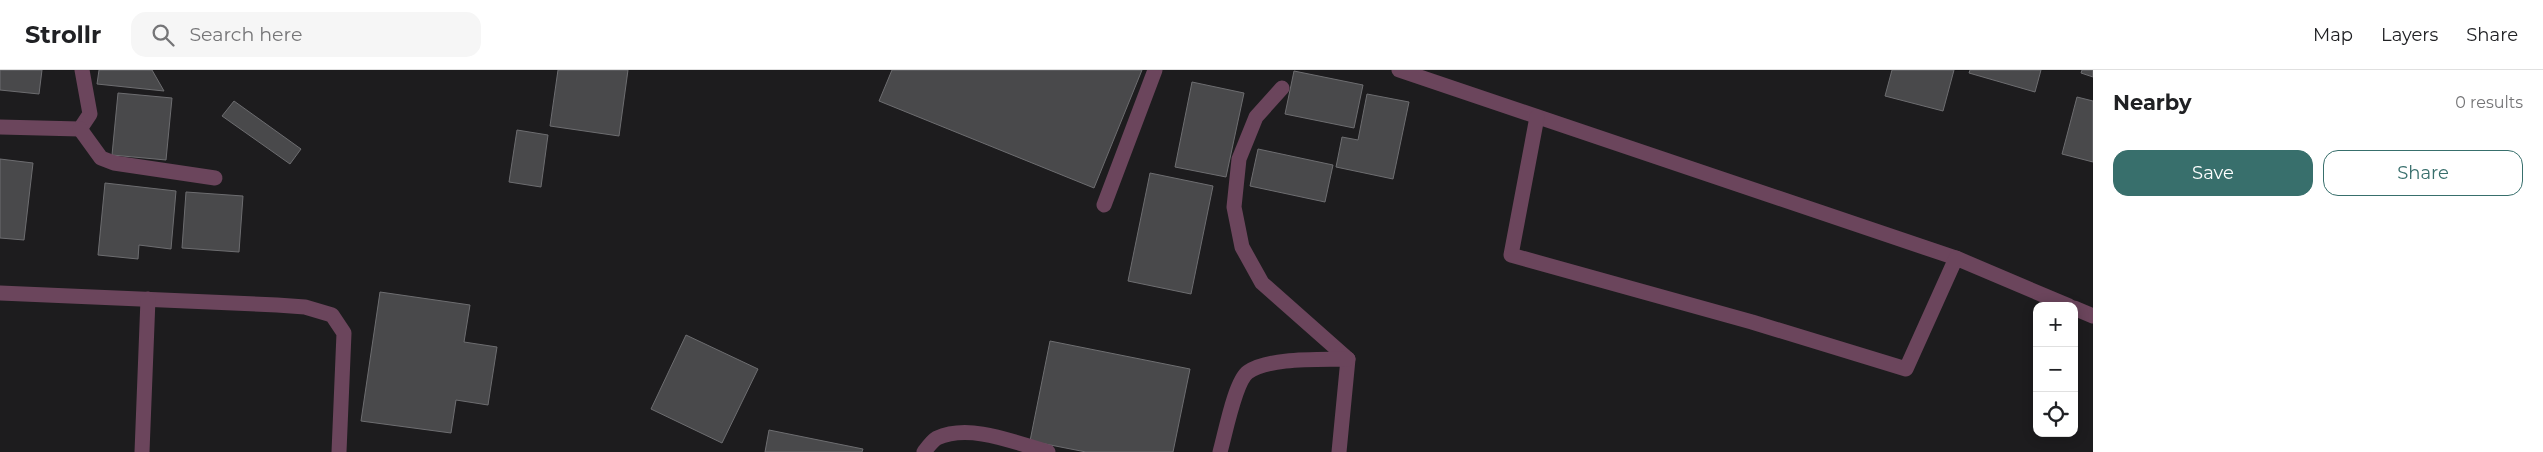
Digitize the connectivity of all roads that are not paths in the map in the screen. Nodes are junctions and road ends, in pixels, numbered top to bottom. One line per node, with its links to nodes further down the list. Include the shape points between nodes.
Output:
1 (82, 70): 7 (street, via 90,114)
2 (1155, 70): 9 (street)
3 (1399, 70): 5 (street)
4 (1282, 88): 16 (street, via 1256,117 1240,159 1234,208 1242,248 1262,283)
5 (1537, 117): 10 (street); 10 (street, via 1511,255 1906,369)
6 (0, 127): 7 (street)
7 (80, 129): 8 (street, via 100,158 114,163)
8 (215, 178)
9 (1104, 206)
10 (1956, 258): 13 (street)
11 (0, 293): 12 (street)
12 (148, 299): 17 (street); 18 (street, via 305,307 332,316 344,334)
13 (2060, 302)
14 (2078, 310): 15 (street)
15 (2093, 316)
16 (1348, 359): 21 (street, via 1270,364 1247,372 1240,384); 22 (street)
17 (142, 452)
18 (339, 452)
19 (924, 452): 20 (street, via 937,438 965,433 988,434)
20 (1048, 452)
21 (1220, 452)
22 (1339, 452)

